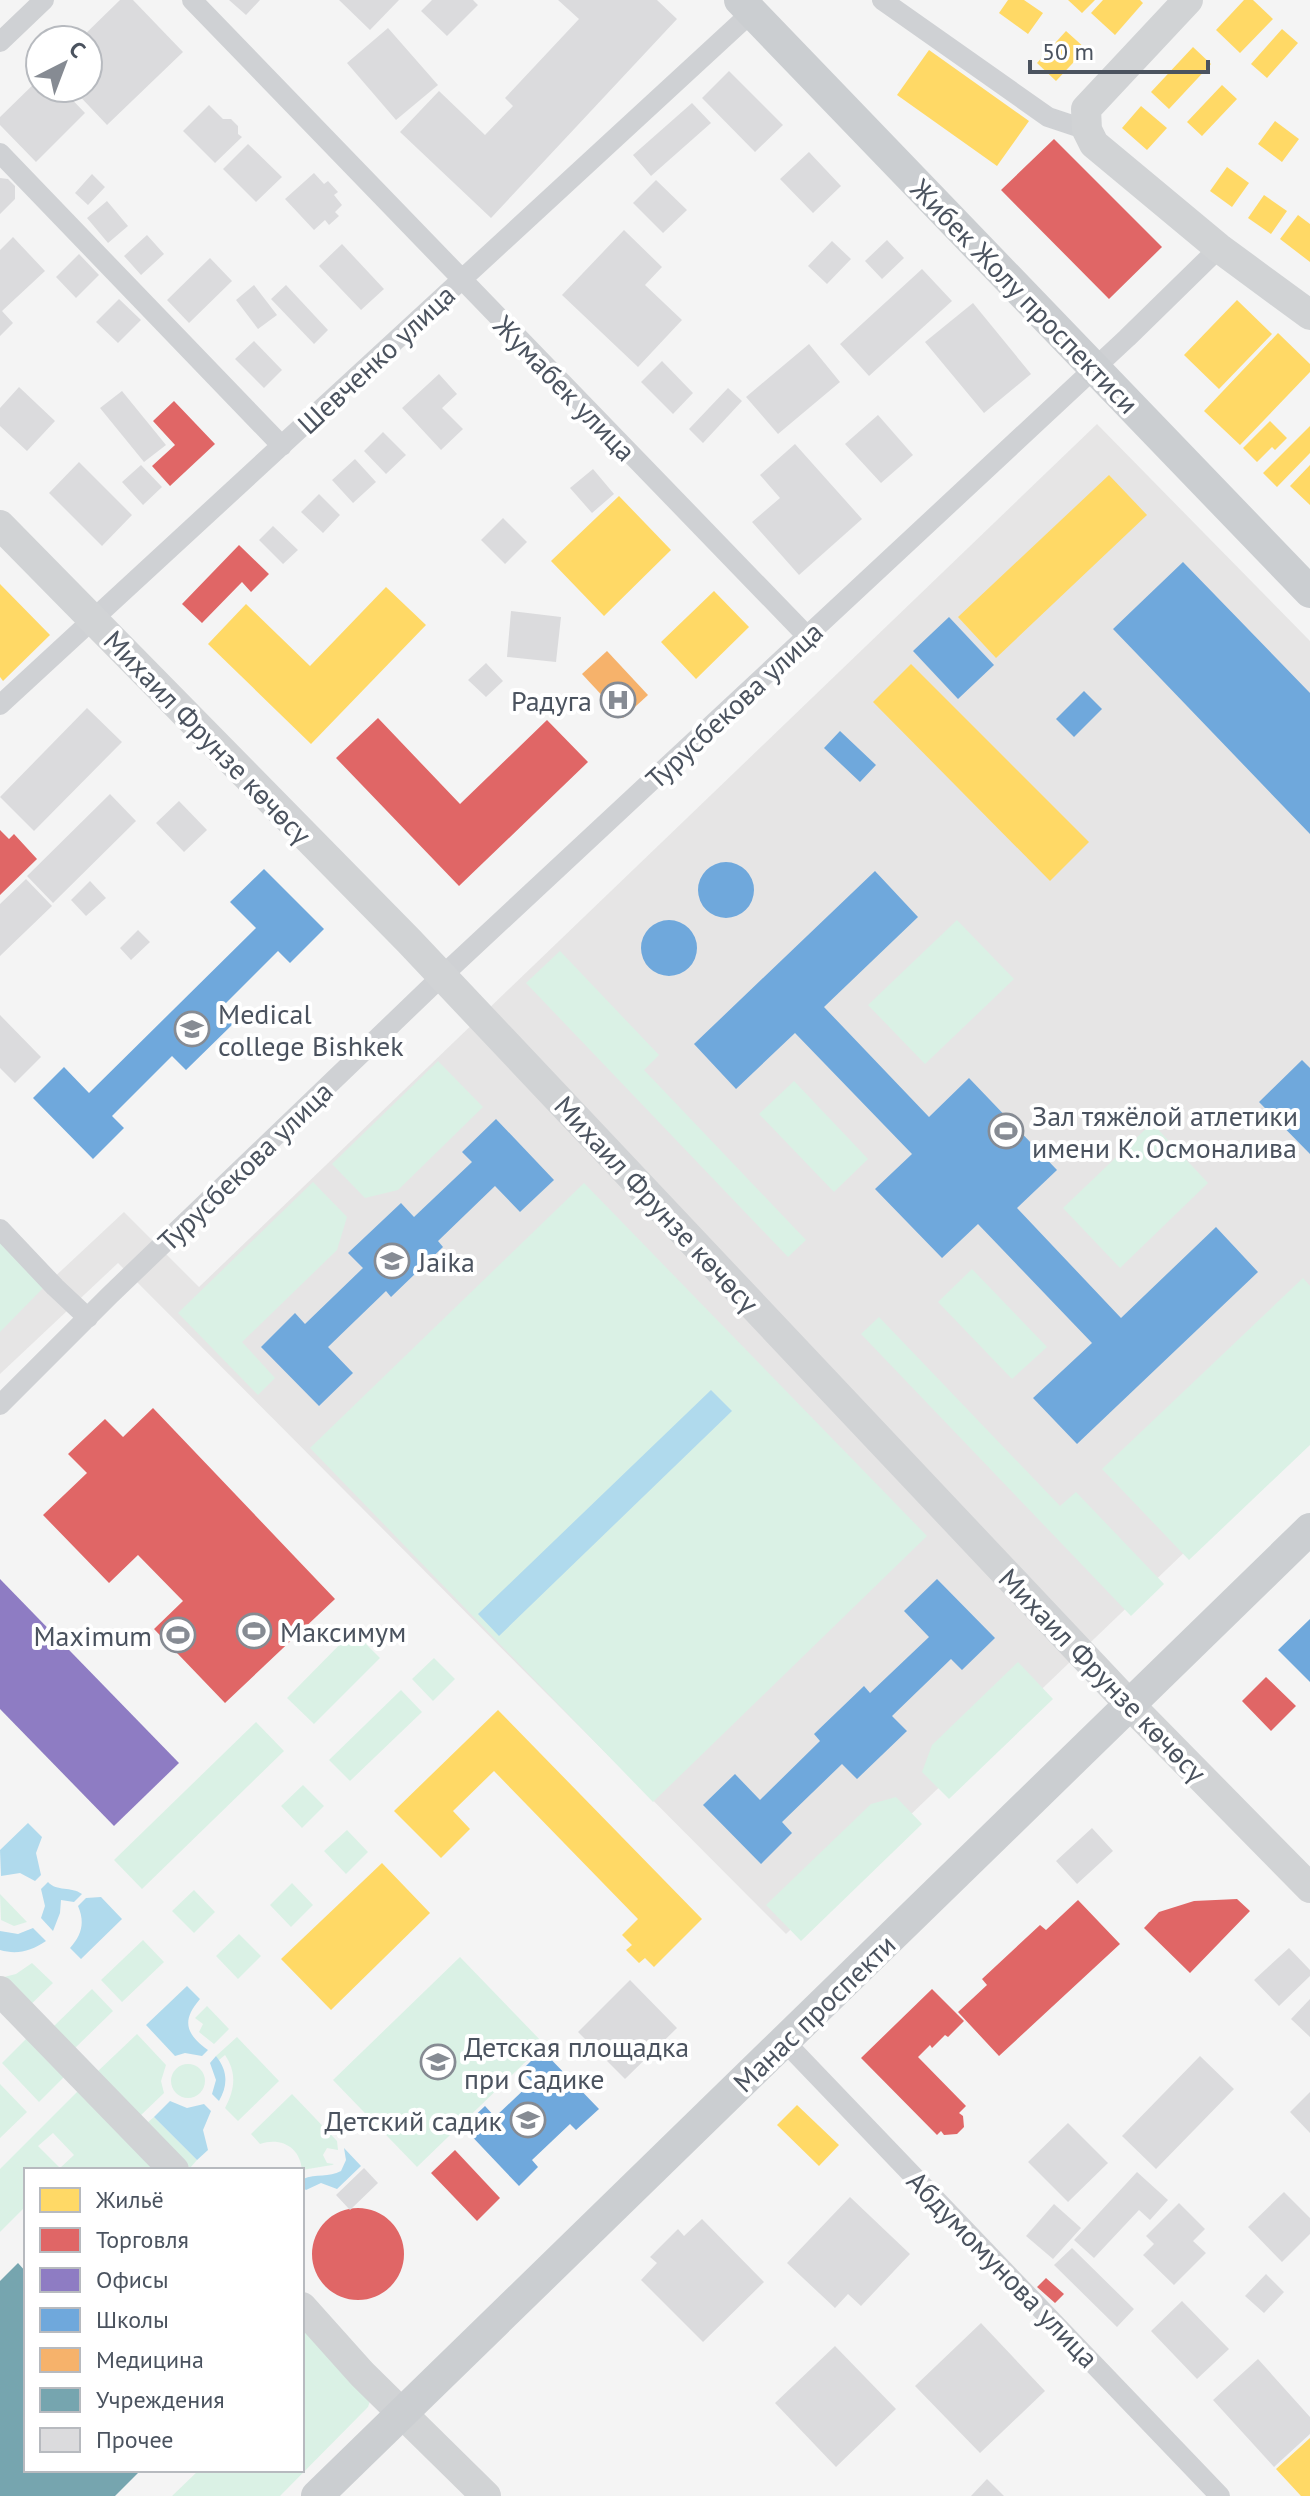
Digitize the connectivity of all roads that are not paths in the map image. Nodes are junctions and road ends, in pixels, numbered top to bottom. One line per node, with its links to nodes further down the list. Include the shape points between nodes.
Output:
1 (44, 0): 6 (street)
2 (192, 0): 10 (street, Жумабек улица)
3 (882, 0): 7 (street, via 1048,117)
4 (1188, 0): 7 (main road, via 1086,109)
5 (746, 6): 10 (street, Шевченко улица); 12 (main road, Жибек Жолу проспектиси)
6 (0, 42)
7 (1087, 130): 9 (main road, via 1094,144)
8 (0, 153): 13 (street)
9 (1219, 248): 11 (main road); 12 (street, Турусбекова улица)
10 (461, 281): 13 (street, Шевченко улица); 17 (street, Жумабек улица)
11 (1310, 315)
12 (1094, 368): 15 (main road, Жибек Жолу проспектиси); 17 (street, Турусбекова улица)
13 (282, 446): 16 (street, Шевченко улица)
14 (0, 525): 16 (main road, Михаил Фрунзе көчөсү)
15 (1310, 592)
16 (93, 620): 18 (street, Шевченко улица); 19 (main road, Михаил Фрунзе көчөсү)
17 (807, 636): 19 (street, Турусбекова улица)
18 (0, 705)
19 (442, 976): 21 (street, Турусбекова улица); 24 (main road, Михаил Фрунзе көчөсү)
20 (0, 1229): 21 (street)
21 (88, 1318): 22 (street, Турусбекова улица)
22 (0, 1405)
23 (1310, 1529): 24 (main road, Манас проспекти)
24 (1130, 1705): 25 (main road, Михаил Фрунзе көчөсү); 27 (main road, Манас проспекти)
25 (1310, 1888)
26 (0, 1991): 28 (main road)
27 (785, 2042): 30 (main road, Манас проспекти); 33 (street, Абдумомунова улица)
28 (172, 2168)
29 (304, 2309): 30 (main road)
30 (403, 2412): 31 (main road, Манас проспекти); 32 (main road)
31 (317, 2496)
32 (486, 2496)
33 (1220, 2496)

